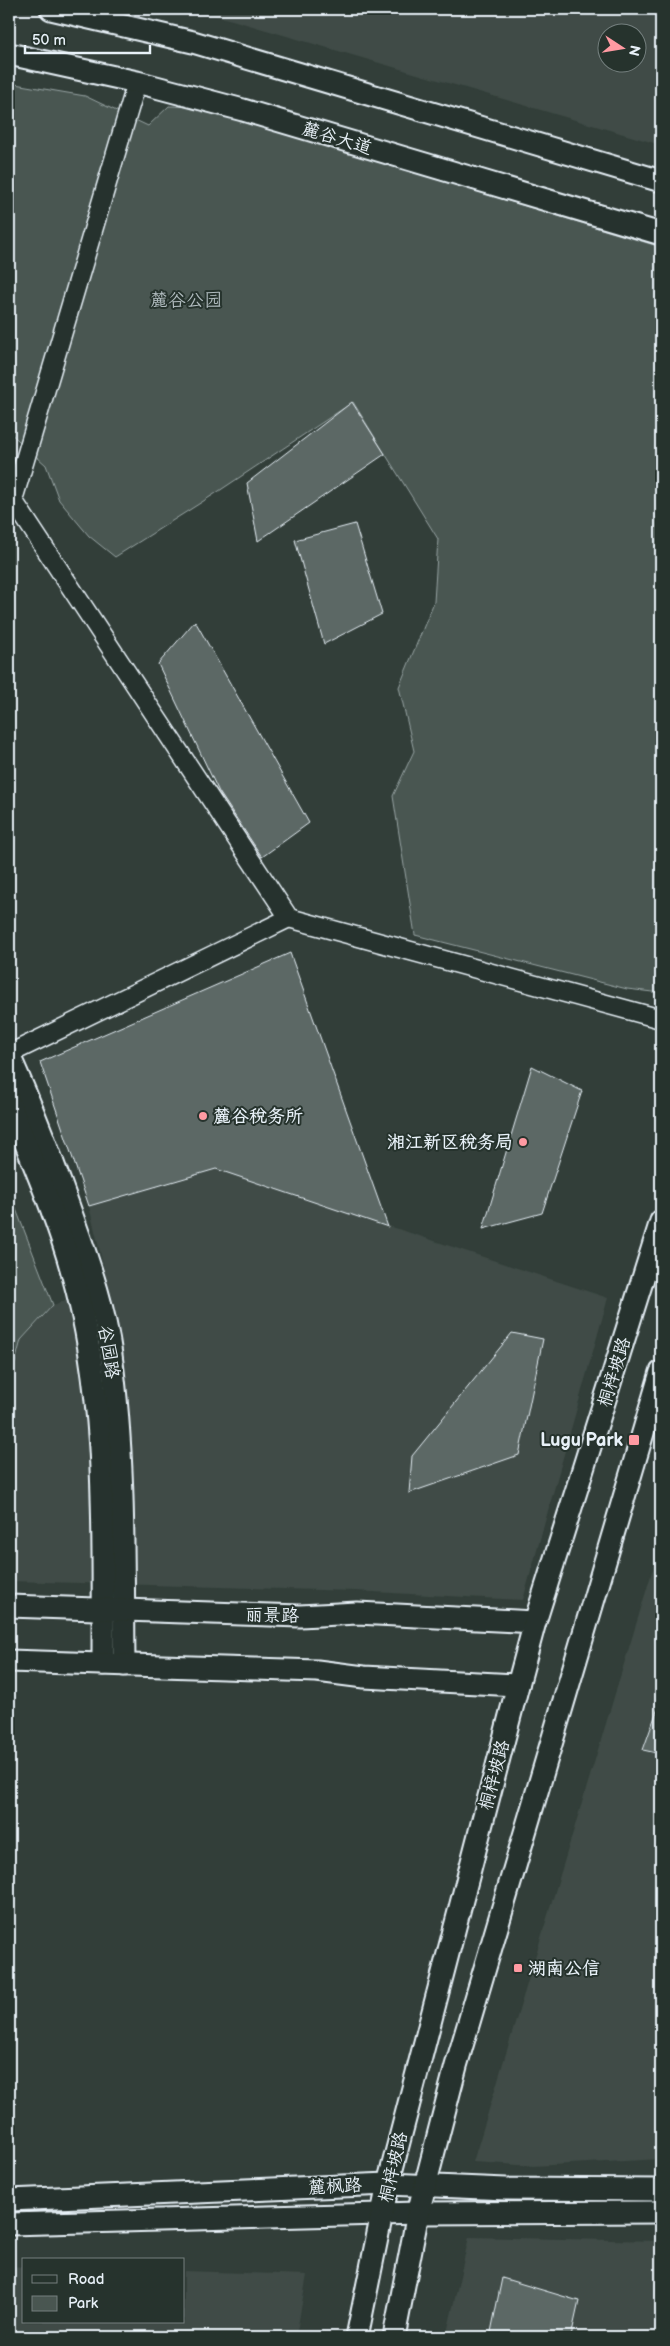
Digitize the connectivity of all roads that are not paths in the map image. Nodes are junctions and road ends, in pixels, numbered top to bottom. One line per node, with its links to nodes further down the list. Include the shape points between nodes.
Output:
1 (51, 9): 4 (main road, via 193,42)
2 (9, 54): 3 (main road, 麓谷大道)
3 (138, 82): 5 (main road, 麓谷大道); 6 (street, via 13,500)
4 (661, 181)
5 (661, 234)
6 (289, 918): 7 (street); 8 (street)
7 (661, 1019)
8 (9, 1054): 13 (main road, 谷园路, via 90,1266 111,1354 117,1416)
9 (9, 1102): 13 (main road, 谷园路, via 72,1272 90,1356)
10 (661, 1221): 14 (main road, 桐梓坡路)
11 (661, 1372): 19 (main road, 桐梓坡路, via 459,2057)
12 (9, 1606): 13 (main road, 丽景路)
13 (113, 1610): 14 (main road, 丽景路, via 300,1616 357,1613); 16 (main road, 谷园路)
14 (535, 1622): 17 (main road, 桐梓坡路)
15 (9, 1661): 16 (main road)
16 (113, 1665): 17 (main road, via 317,1671 364,1677)
17 (518, 1685): 18 (main road, 桐梓坡路)
18 (388, 2184): 19 (main road, 麓枫路); 21 (main road, 麓枫路); 24 (main road, 桐梓坡路)
19 (425, 2187): 20 (main road, 麓枫路); 23 (main road, 桐梓坡路)
20 (661, 2190)
21 (9, 2200)
22 (661, 2212): 23 (main road)
23 (418, 2213): 24 (main road); 27 (main road, 桐梓坡路)
24 (382, 2214): 25 (main road); 26 (main road, 桐梓坡路)
25 (9, 2224)
26 (356, 2337)
27 (394, 2337)

